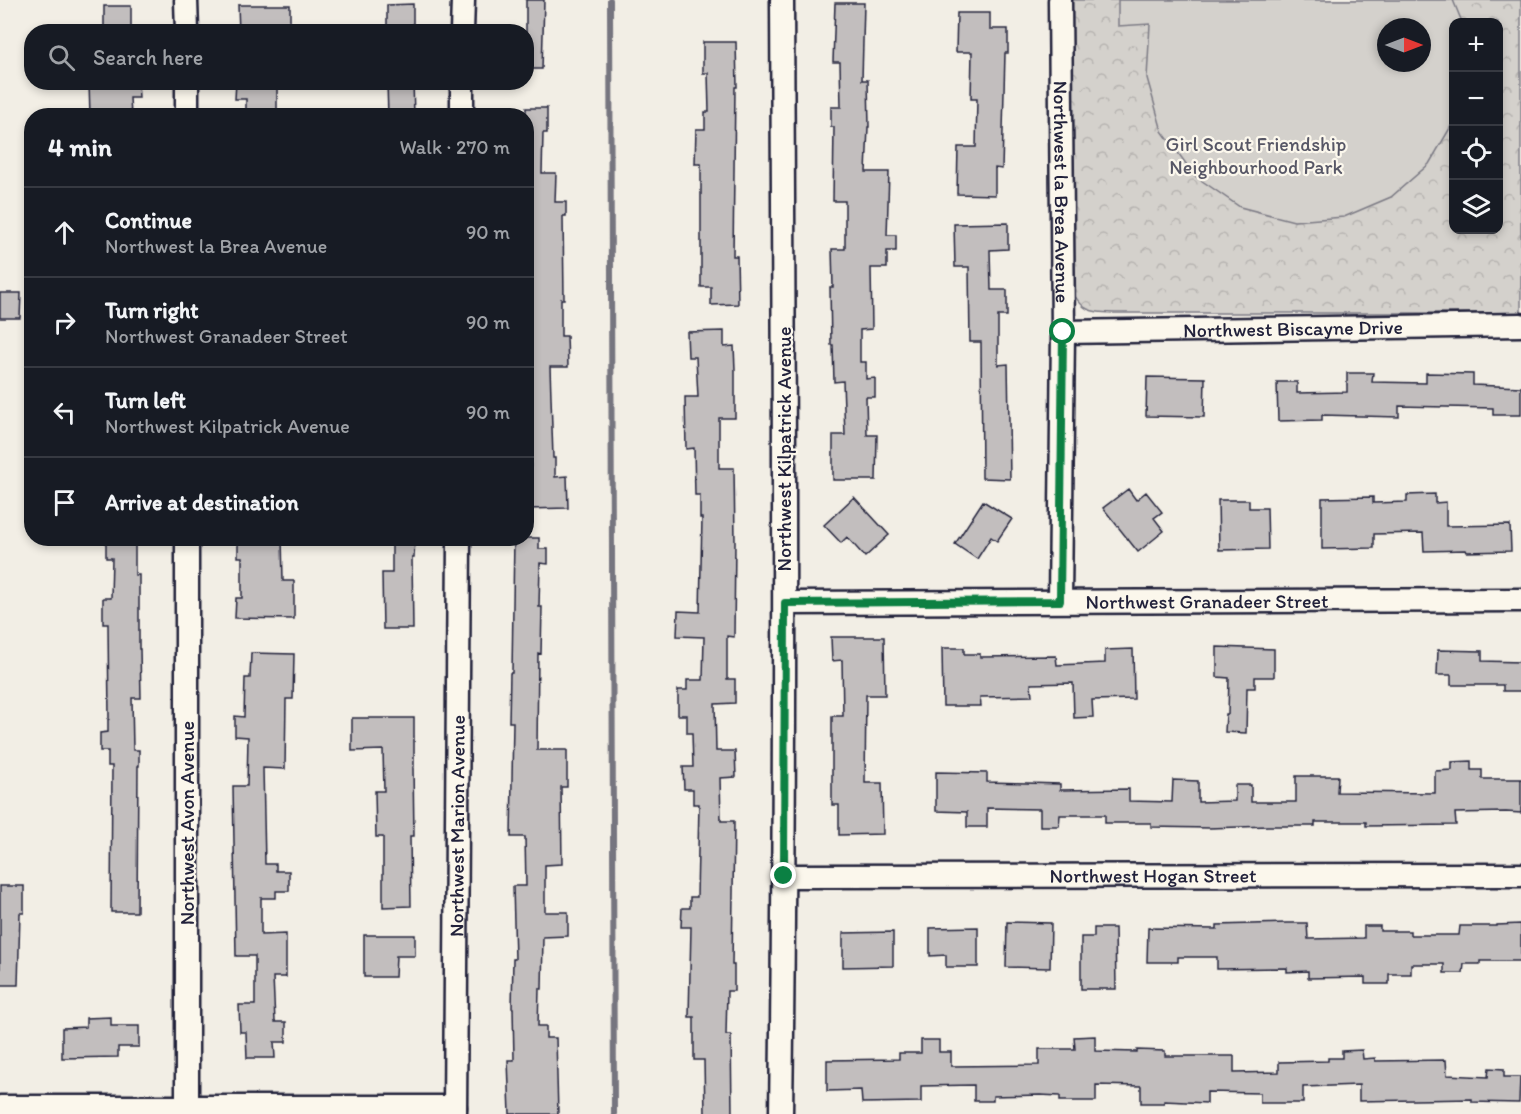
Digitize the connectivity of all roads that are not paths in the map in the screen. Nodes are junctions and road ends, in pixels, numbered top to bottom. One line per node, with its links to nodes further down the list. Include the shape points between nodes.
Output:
1 (186, 0): 5 (street)
2 (462, 0): 6 (street)
3 (782, 0): 17 (street, Northwest Kilpatrick Avenue)
4 (1060, 0): 12 (street, Northwest la Brea Avenue)
5 (186, 24)
6 (462, 24)
7 (187, 90): 9 (street)
8 (462, 90): 10 (street)
9 (187, 108)
10 (462, 108)
11 (1521, 325): 12 (street, Northwest Biscayne Drive)
12 (1063, 332): 16 (street, Northwest la Brea Avenue)
13 (187, 546): 21 (street, Northwest Avon Avenue)
14 (459, 546): 22 (street, Northwest Marion Avenue)
15 (1521, 600): 16 (street, Northwest Granadeer Street)
16 (1060, 601): 17 (street, Northwest Granadeer Street)
17 (785, 603): 19 (street, Northwest Kilpatrick Avenue)
18 (1521, 875): 19 (street, Northwest Hogan Street)
19 (784, 876): 23 (street, Northwest Kilpatrick Avenue)
20 (0, 1107): 21 (street)
21 (187, 1107): 22 (street)
22 (454, 1111)
23 (781, 1114)

